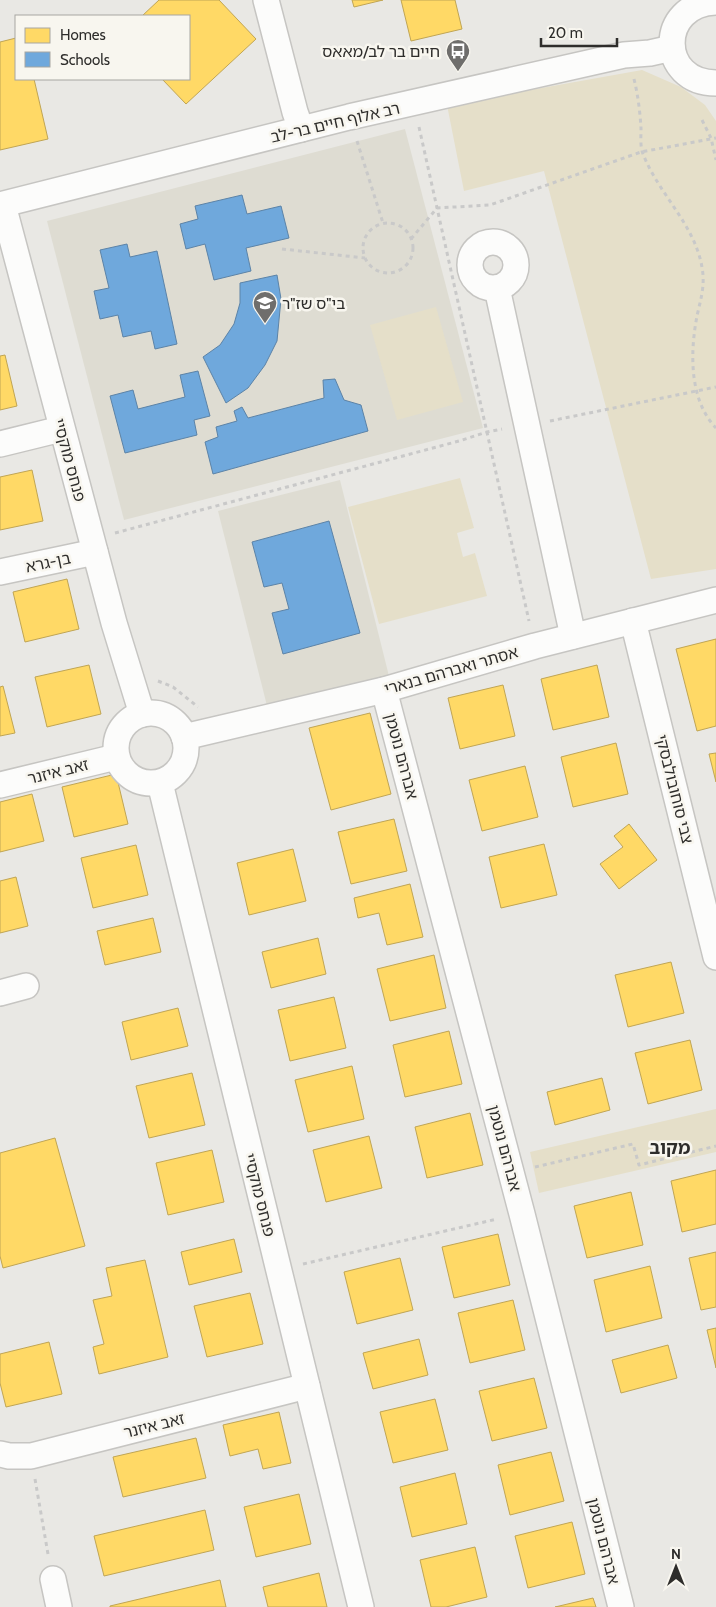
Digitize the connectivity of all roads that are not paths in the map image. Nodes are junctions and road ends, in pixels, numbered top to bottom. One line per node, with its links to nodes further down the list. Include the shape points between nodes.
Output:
1 (266, 0): 5 (street)
2 (709, 1): 3 (street, via 693,6 676,24)
3 (672, 48): 4 (street, via 682,70 702,82); 5 (street, רב אלוף חיים בר-לב, via 624,55)
4 (716, 83)
5 (301, 129): 6 (street, רב אלוף חיים בר-לב)
6 (2, 205): 8 (street, פנחס מוקסיי)
7 (497, 288): 14 (street)
8 (62, 429): 9 (street); 10 (street, פנחס מוקסיי)
9 (0, 444)
10 (95, 552): 11 (street, בן-גרא); 16 (street, פנחס מוקסיי)
11 (0, 572)
12 (716, 600): 13 (street, אסתר ואברהם בנארי)
13 (634, 621): 14 (street, אסתר ואברהם בנארי); 21 (street, צבי סוחובולבסקי)
14 (574, 636): 15 (street, אסתר ואברהם בנארי)
15 (384, 690): 17 (street, אסתר ואברהם בנארי); 29 (street, אברהם נוטמן)
16 (142, 714): 17 (street, via 164,715 175,721); 18 (street, via 130,719 120,729 115,743)
17 (184, 736): 19 (street, via 184,761 178,772)
18 (116, 756): 19 (street, via 129,776 141,782); 20 (street, זאב איזנר)
19 (160, 782): 24 (street, פנחס מוקסיי)
20 (0, 785)
21 (716, 957)
22 (26, 986): 23 (street)
23 (0, 993)
24 (307, 1386): 25 (street, זאב איזנר, via 31,1456); 28 (street, פנחס מוקסיי)
25 (0, 1454)
26 (53, 1579): 27 (street)
27 (59, 1607)
28 (361, 1607)
29 (621, 1607)

